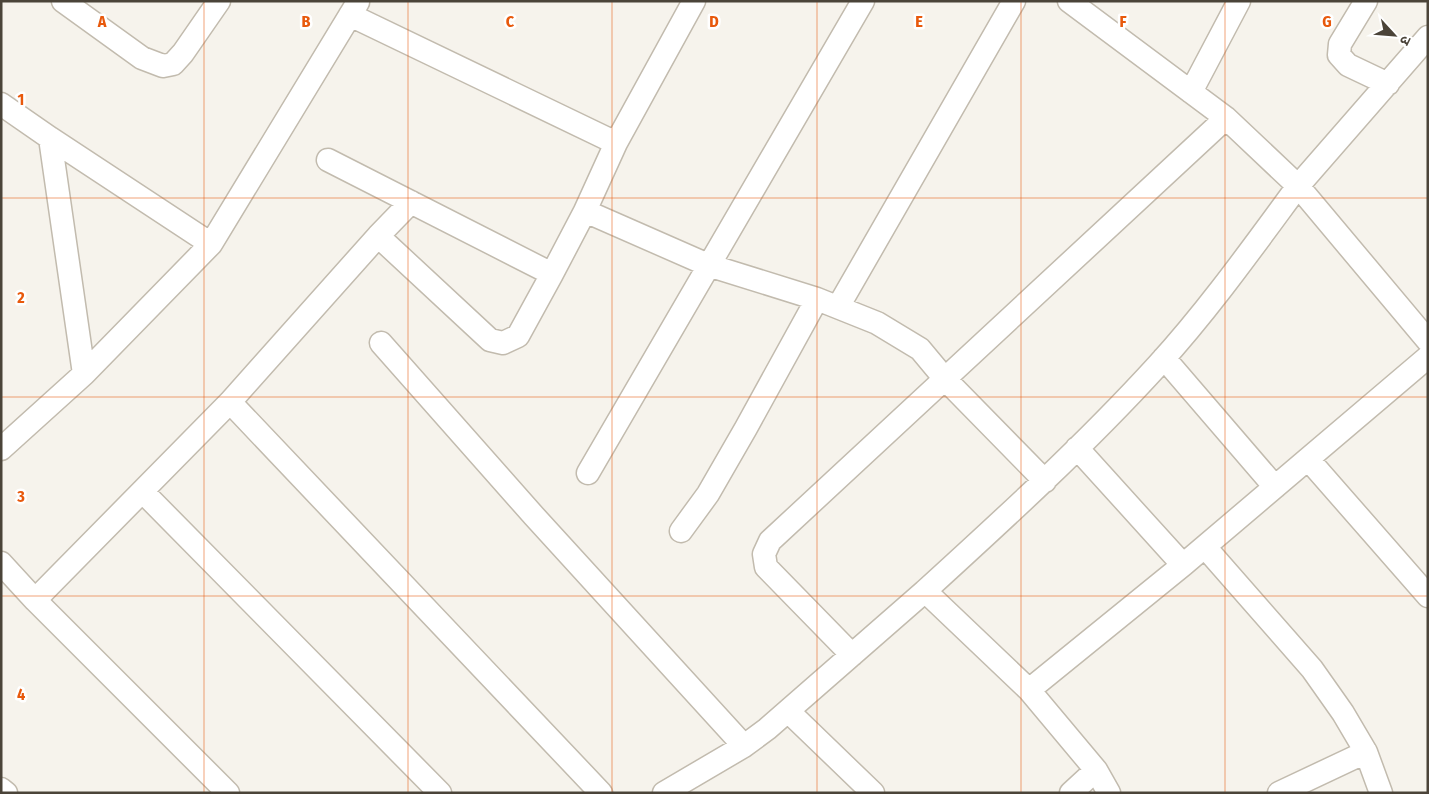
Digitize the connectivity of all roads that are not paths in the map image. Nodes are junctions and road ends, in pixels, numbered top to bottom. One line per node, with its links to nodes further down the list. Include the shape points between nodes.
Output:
1 (63, 1): 2 (street, via 142,58 163,66 173,64 183,53)
2 (218, 1)
3 (694, 1): 16 (street)
4 (864, 1): 23 (street)
5 (1014, 1): 26 (street)
6 (1069, 1): 12 (street)
7 (1239, 1): 12 (street)
8 (1366, 1): 11 (street, via 1340,44 1339,55 1348,65)
9 (354, 8): 16 (street); 22 (street)
10 (1428, 37): 11 (street)
11 (1388, 84): 18 (street)
12 (1191, 92): 14 (street)
13 (1, 104): 15 (street)
14 (1226, 118): 18 (street); 32 (street)
15 (50, 138): 22 (street); 31 (street)
16 (616, 144): 20 (street)
17 (328, 160): 19 (street)
18 (1298, 186): 27 (street); 30 (street, via 1220,291)
19 (411, 202): 21 (street); 24 (street)
20 (584, 211): 23 (street); 24 (street)
21 (378, 236): 24 (street, via 490,340 504,343 518,336); 33 (street)
22 (211, 244): 31 (street)
23 (708, 265): 25 (street); 37 (street)
24 (552, 274)
25 (817, 299): 26 (street); 41 (street, via 708,494)
26 (838, 308): 32 (street, via 877,322 920,349)
27 (1428, 341)
28 (381, 343): 51 (street)
29 (1428, 357): 36 (street)
30 (1164, 358): 34 (street); 39 (street)
31 (84, 374): 35 (street)
32 (945, 379): 38 (street); 48 (street, via 770,541 764,554 766,567)
33 (230, 402): 40 (street); 58 (street)
34 (1077, 448): 38 (street); 44 (street)
35 (1, 449)
36 (1308, 459): 39 (street); 46 (street)
37 (588, 473)
38 (1045, 481): 45 (street)
39 (1275, 487): 42 (street)
40 (143, 492): 47 (street); 57 (street)
41 (680, 531)
42 (1205, 547): 44 (street); 52 (street, via 1312,669)
43 (1, 563): 47 (street)
44 (1182, 565): 49 (street)
45 (925, 591): 48 (street); 49 (street)
46 (1428, 596)
47 (35, 600): 56 (street)
48 (852, 655): 50 (street)
49 (1029, 690): 53 (street)
50 (788, 711): 51 (street); 60 (street)
51 (744, 746): 59 (street)
52 (1366, 752): 63 (street); 64 (street)
53 (1096, 770): 61 (street); 62 (street)
54 (1, 789): 55 (street)
55 (6, 793)
56 (228, 793)
57 (440, 793)
58 (601, 793)
59 (664, 793)
60 (873, 793)
61 (1071, 793)
62 (1109, 793)
63 (1279, 793)
64 (1381, 793)

